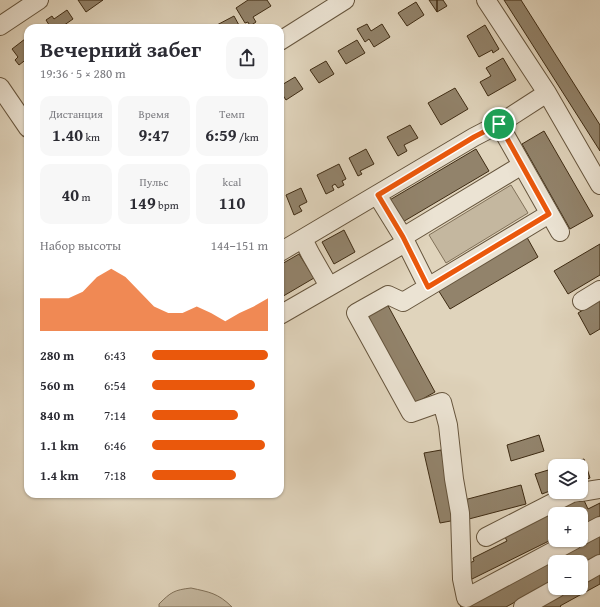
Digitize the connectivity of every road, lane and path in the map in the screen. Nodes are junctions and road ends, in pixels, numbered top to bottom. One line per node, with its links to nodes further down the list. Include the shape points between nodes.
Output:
1 (39, 0): 4 (street)
2 (345, 0): 5 (street)
3 (486, 0): 7 (street)
4 (0, 26)
5 (284, 38)
6 (0, 87): 8 (street)
7 (547, 93): 9 (street); 11 (street)
8 (24, 122)
9 (499, 124): 10 (street); 12 (street)
10 (522, 165): 13 (street); 16 (street)
11 (600, 185)
12 (378, 195): 15 (street); 16 (street)
13 (549, 214): 14 (street); 18 (street)
14 (560, 232)
15 (303, 239): 17 (street); 19 (street, via 326,281)
16 (404, 240): 18 (street); 19 (street)
17 (284, 250)
18 (428, 287): 29 (street, via 402,302 388,295 356,313 411,413 442,402 448,425 460,514 462,579 466,598)
19 (326, 289): 22 (street)
20 (600, 290): 21 (street)
21 (582, 301)
22 (284, 313)
23 (600, 489): 24 (street)
24 (588, 491)
25 (560, 499): 28 (street)
26 (600, 526): 27 (street)
27 (588, 532)
28 (486, 537)
29 (561, 547)
30 (600, 564): 31 (street)
31 (588, 571)
32 (548, 593): 33 (street)
33 (523, 607)

